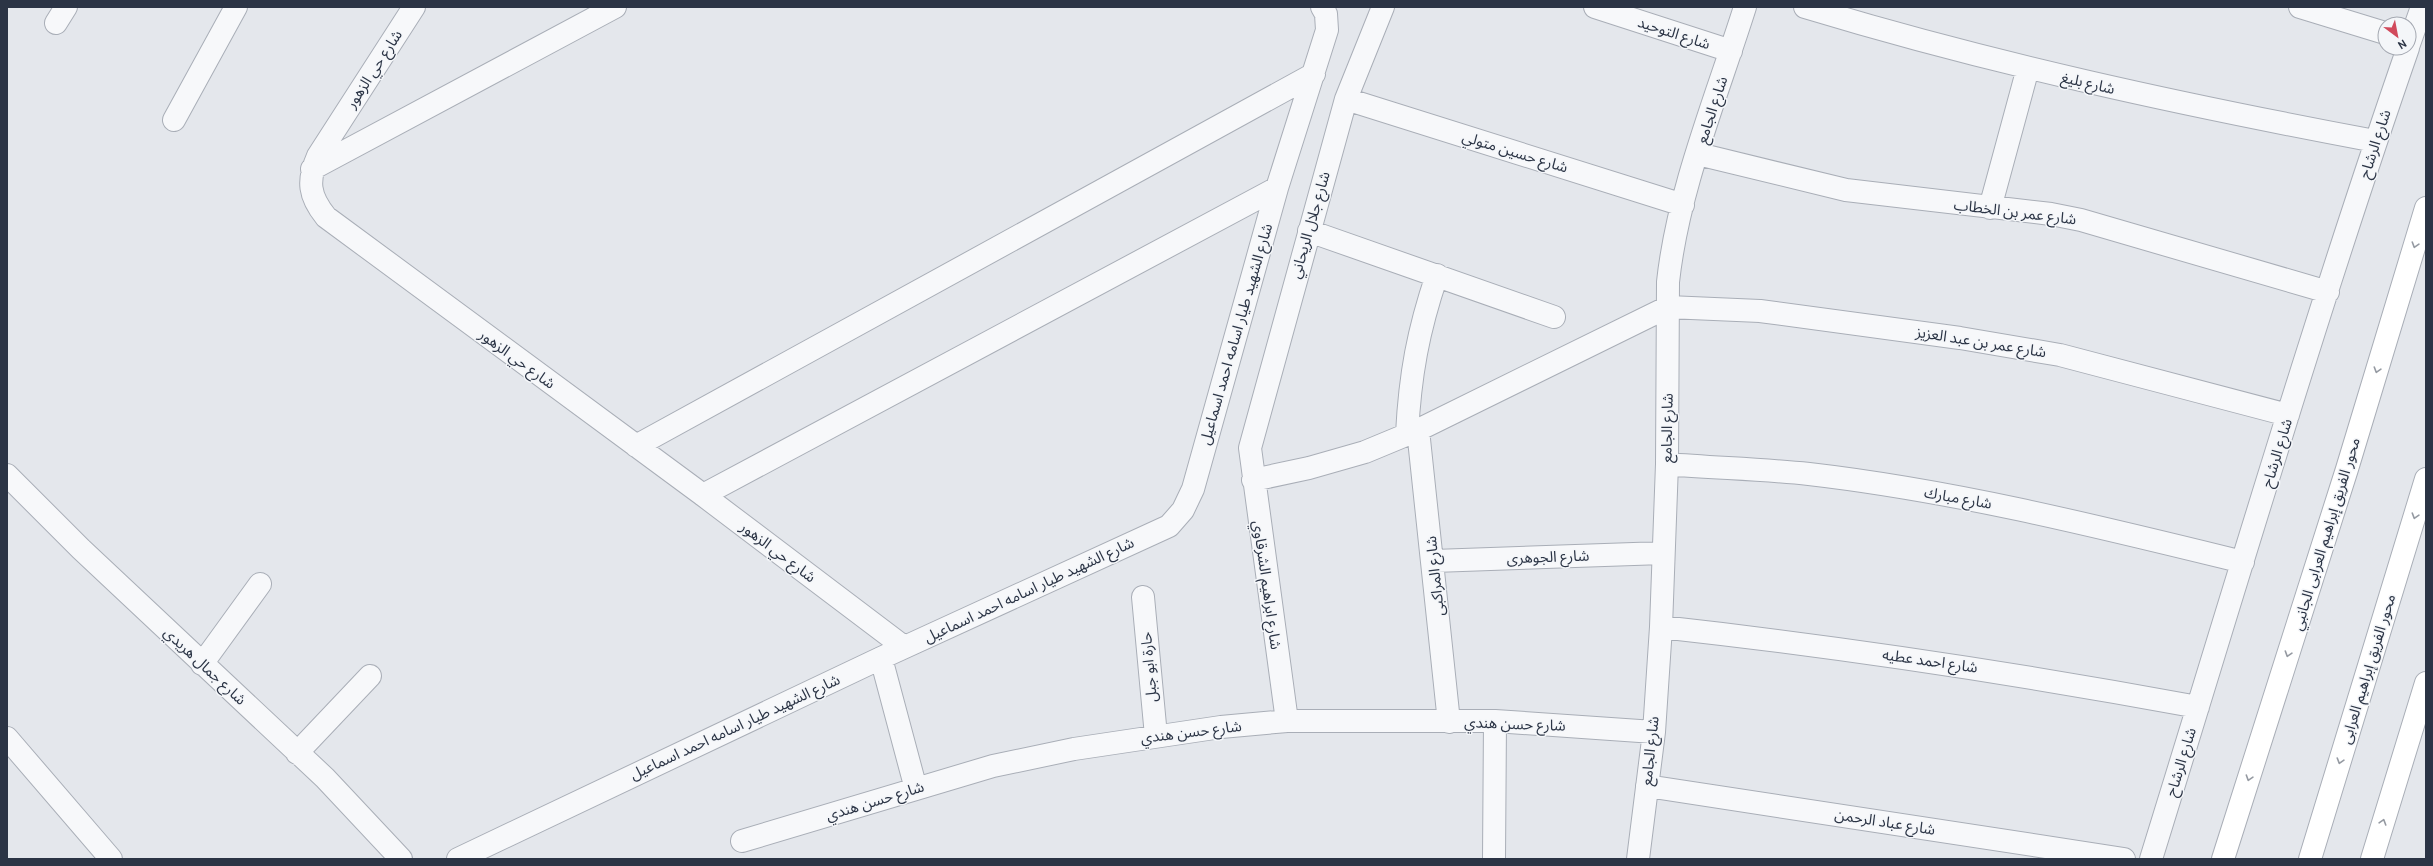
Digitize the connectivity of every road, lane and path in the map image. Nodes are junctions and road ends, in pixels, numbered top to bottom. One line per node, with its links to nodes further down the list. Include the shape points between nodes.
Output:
1 (236, 7): 18 (street)
2 (414, 7): 21 (street, شارع حي الزهور)
3 (615, 7): 21 (street)
4 (1322, 7): 16 (street, شارع الشهيد طيار اسامه احمد اسماعيل, via 1326,14 1327,30)
5 (1383, 7): 17 (street, شارع جلال الريحاني)
6 (1595, 7): 13 (street, شارع التوحيد)
7 (1745, 7): 13 (street, شارع الجامع)
8 (1805, 7): 15 (street, شارع بليغ)
9 (2300, 7): 12 (street)
10 (2422, 7): 11 (street, شارع الرشاح)
11 (2417, 21)
12 (2377, 31)
13 (1731, 51): 20 (street, شارع الجامع)
14 (2405, 56): 19 (street, شارع الرشاح)
15 (2028, 68): 19 (street, شارع بليغ, via 2234,115); 24 (street)
16 (1314, 74): 22 (street, شارع الشهيد طيار اسامه احمد اسماعيل); 33 (street)
17 (1346, 99): 23 (street, شارع حسين متولي); 26 (street, شارع جلال الريحاني)
18 (174, 120)
19 (2375, 141): 28 (street, شارع الرشاح)
20 (1698, 154): 23 (street, شارع الجامع); 24 (street, شارع عمر بن الخطاب, via 1846,190)
21 (312, 169): 33 (street, شارع حي الزهور, via 310,186 315,204 326,217)
22 (1277, 188): 39 (street); 46 (street, شارع الشهيد طيار اسامه احمد اسماعيل, via 1193,489 1183,510 1169,526)
23 (1683, 205): 29 (street, شارع الجامع, via 1671,256)
24 (1990, 208): 28 (street, شارع عمر بن الخطاب, via 2044,213 2082,220)
25 (2426, 208): 69 (street, محور الفريق إبراهيم العرابى الجانبي, one-way to 69, via 2347,469)
26 (1309, 231): 27 (street); 34 (street, شارع جلال الريحاني)
27 (1437, 275): 30 (street); 32 (street, شارع المراكبى, via 1414,353 1409,393)
28 (2328, 292): 31 (street, شارع الرشاح)
29 (1668, 307): 31 (street, شارع عمر بن عبد العزيز, via 1760,311 1968,339 2060,355); 32 (street); 35 (street, شارع الجامع)
30 (1554, 317)
31 (2288, 415): 42 (street, شارع الرشاح)
32 (1413, 432): 38 (street, via 1365,452); 41 (street, شارع المراكبى)
33 (636, 446): 39 (street, شارع حي الزهور)
34 (1250, 448): 38 (street, شارع ابراهيم الشرقاوي)
35 (1667, 464): 40 (street, شارع الجامع); 42 (street, شارع مبارك, via 1808,474 1950,496 2087,524)
36 (7, 475): 48 (street, شارع جمال هريدي)
37 (2426, 479): 70 (street, محور الفريق إبراهيم العرابى, one-way to 70)
38 (1253, 480): 52 (street, شارع ابراهيم الشرقاوي)
39 (703, 495): 46 (street, شارع حي الزهور)
40 (1663, 553): 41 (street, شارع الجوهرى); 45 (street, شارع الجامع)
41 (1434, 561): 53 (street, شارع المراكبى)
42 (2243, 562): 51 (street, شارع الرشاح)
43 (260, 584): 48 (street)
44 (1143, 597): 56 (street, حارة ابو جبل)
45 (1661, 627): 51 (street, شارع احمد عطيه, via 1922,660 2054,680); 55 (street, شارع الجامع)
46 (904, 647): 47 (street, شارع الشهيد طيار اسامه احمد اسماعيل)
47 (881, 658): 60 (street); 64 (street, شارع الشهيد طيار اسامه احمد اسماعيل)
48 (202, 664): 58 (street, شارع جمال هريدي)
49 (370, 676): 58 (street)
50 (2426, 683): 71 (street, one-way to 50)
51 (2198, 707): 68 (street, شارع الرشاح)
52 (1287, 721): 53 (street, شارع حسن هندي); 56 (street, شارع حسن هندي)
53 (1449, 722): 54 (street, شارع حسن هندي)
54 (1495, 722): 55 (street, شارع حسن هندي); 65 (street)
55 (1654, 732): 59 (street, شارع الجامع)
56 (1156, 736): 60 (street, شارع حسن هندي, via 1074,749 993,766)
57 (7, 738): 62 (street)
58 (297, 753): 63 (street, شارع جمال هريدي, via 325,778)
59 (1647, 786): 66 (street, شارع الجامع); 67 (street, شارع عباد الرحمن)
60 (916, 789): 61 (street, شارع حسن هندي)
61 (742, 841)
62 (111, 859)
63 (401, 859)
64 (458, 859)
65 (1494, 859)
66 (1638, 859)
67 (2124, 859)
68 (2151, 859)
69 (2223, 859)
70 (2310, 859)
71 (2372, 859)

